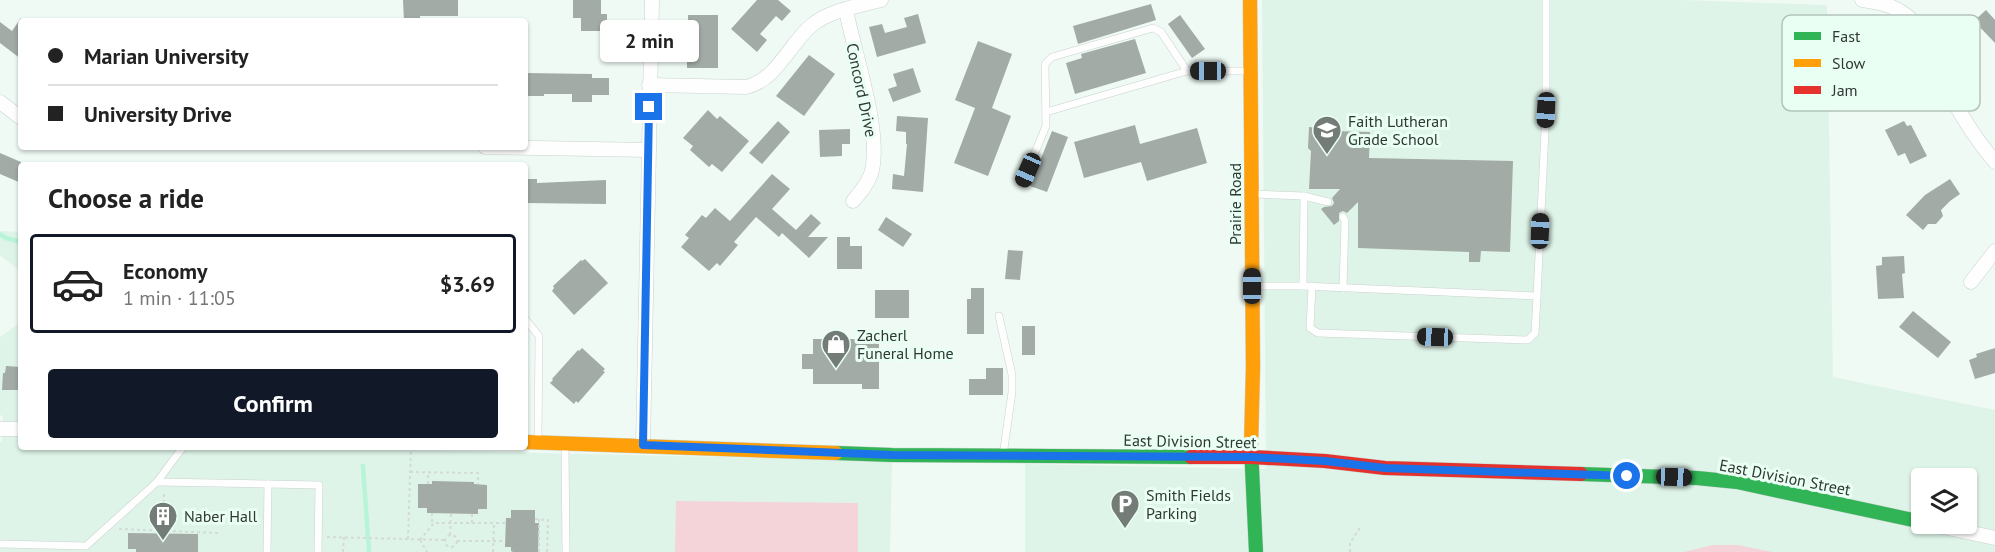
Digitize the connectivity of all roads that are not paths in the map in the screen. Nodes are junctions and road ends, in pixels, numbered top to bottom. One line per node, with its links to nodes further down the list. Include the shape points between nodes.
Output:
1 (652, 0): 10 (street)
2 (881, 0): 6 (street)
3 (1250, 0): 9 (street, Prairie Road)
4 (1546, 0): 30 (lane, via 1546,110)
5 (1862, 0): 7 (street, via 1884,4)
6 (846, 10): 10 (street, via 812,25 765,79 755,85); 21 (street, Concord Drive, via 873,138 871,174)
7 (1905, 15)
8 (1187, 71): 9 (lane); 13 (lane); 13 (lane, via 1161,32 1153,28 1052,57 1045,64)
9 (1251, 71): 19 (street, Prairie Road)
10 (649, 85): 16 (street)
11 (0, 102): 14 (street)
12 (1960, 111): 17 (street)
13 (1046, 112): 18 (lane, via 1046,126)
14 (18, 116)
15 (528, 148): 16 (street)
16 (649, 150): 37 (street)
17 (1995, 162)
18 (1022, 184)
19 (1252, 194): 20 (lane); 26 (street, Prairie Road)
20 (1304, 196): 22 (lane); 27 (lane)
21 (853, 201)
22 (1328, 202)
23 (1343, 217): 29 (lane)
24 (1995, 251): 25 (street)
25 (1971, 282)
26 (1252, 286): 27 (lane); 40 (street, Prairie Road)
27 (1303, 286): 28 (lane)
28 (1312, 286): 29 (lane); 30 (lane, via 1310,328 1318,333 1528,340 1535,333)
29 (1343, 288): 30 (lane)
30 (1537, 296)
31 (999, 316): 39 (lane, via 1012,375)
32 (528, 323): 35 (lane, via 539,336)
33 (0, 429): 34 (street)
34 (18, 429)
35 (531, 442): 36 (street, East Division Street)
36 (566, 443): 37 (street, East Division Street); 49 (lane)
37 (643, 445): 39 (street, East Division Street)
38 (181, 450): 41 (lane)
39 (1003, 456): 40 (street, East Division Street)
40 (1251, 457): 43 (street, East Division Street, via 1385,468 1707,479); 50 (street, Prairie Road)
41 (157, 482): 42 (lane); 46 (lane, via 86,546)
42 (268, 484): 47 (lane); 48 (lane, via 319,485)
43 (1911, 520)
44 (1976, 534): 45 (street)
45 (1995, 538)
46 (0, 544)
47 (267, 552)
48 (318, 552)
49 (566, 552)
50 (1256, 552)

